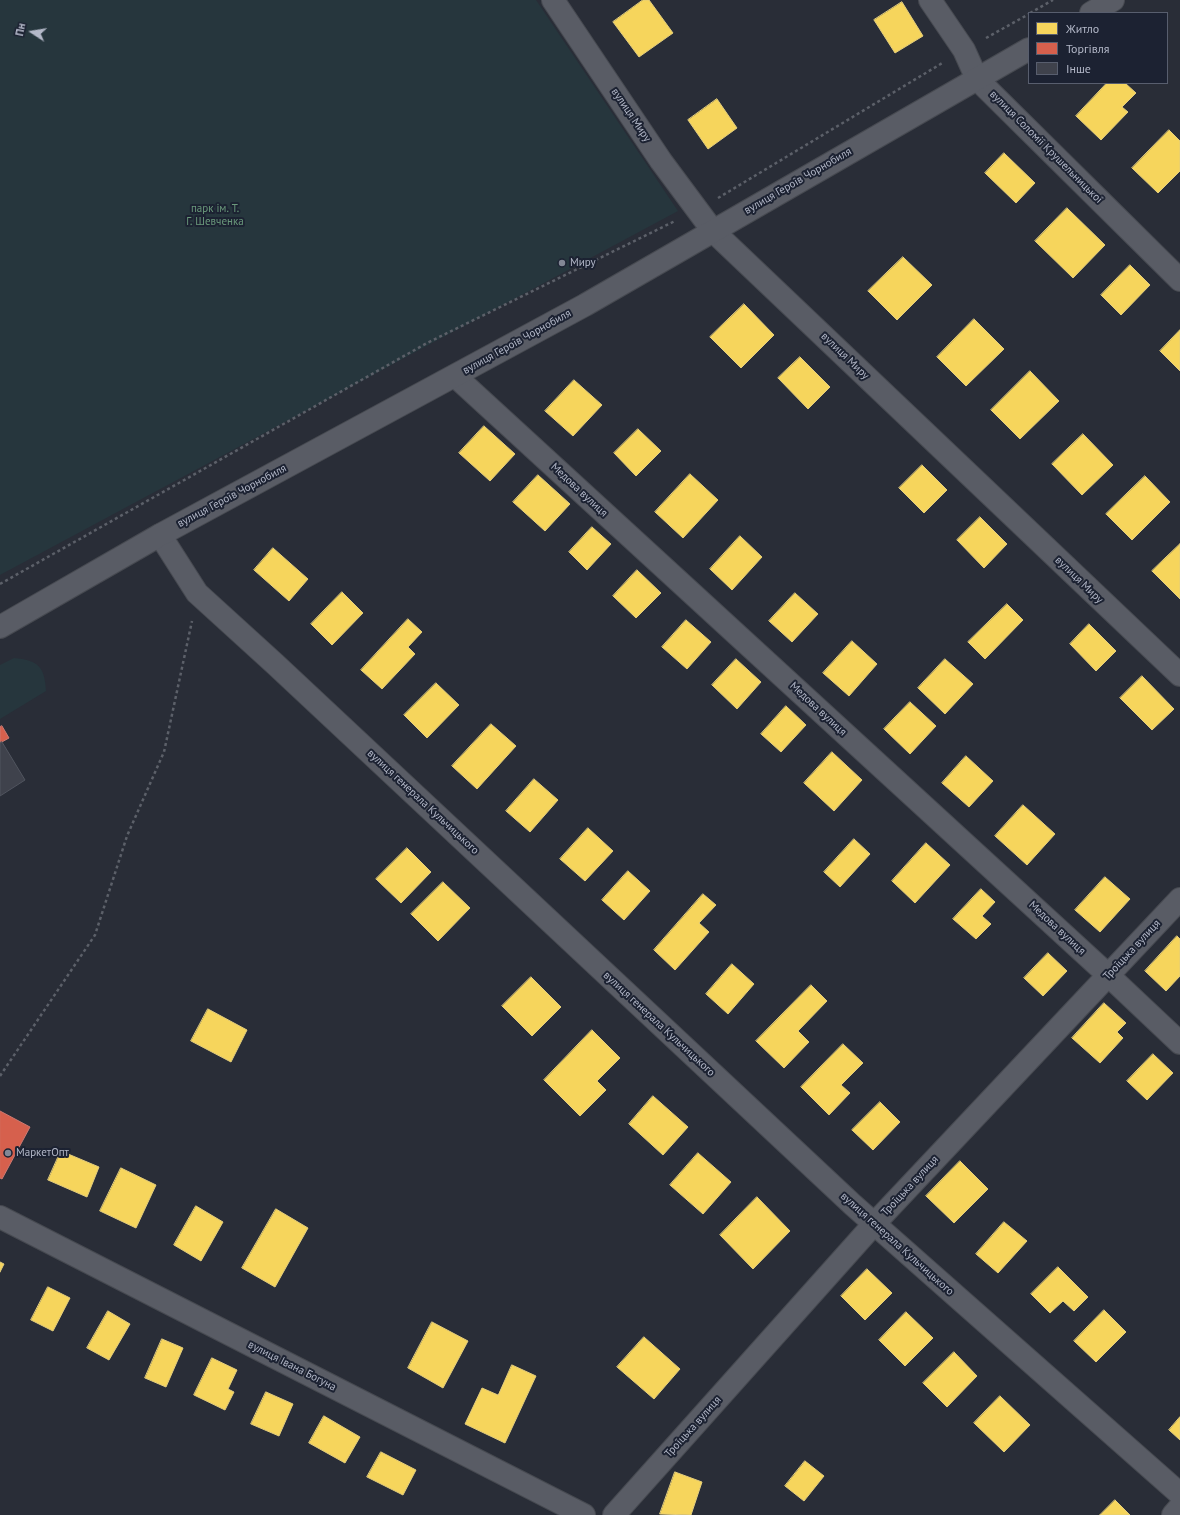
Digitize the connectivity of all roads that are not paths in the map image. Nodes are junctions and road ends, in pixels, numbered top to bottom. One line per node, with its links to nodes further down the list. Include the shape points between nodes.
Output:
1 (553, 0): 7 (street, вулиця Миру, via 661,161)
2 (930, 0): 6 (street, вулиця Соломії Крушельницької, via 964,50)
3 (1113, 0): 4 (street)
4 (1093, 12)
5 (1028, 50): 6 (street, вулиця Героїв Чорнобиля)
6 (977, 79): 7 (street, вулиця Героїв Чорнобиля); 8 (street, вулиця Соломії Крушельницької)
7 (712, 230): 9 (street, вулиця Героїв Чорнобиля, via 585,305); 12 (street, вулиця Миру)
8 (1180, 280)
9 (455, 376): 10 (street, вулиця Героїв Чорнобиля); 14 (street, Медова вулиця)
10 (160, 535): 11 (street, вулиця Героїв Чорнобиля); 17 (street, вулиця генерала Кульчицького, via 197,593)
11 (0, 628)
12 (1180, 675)
13 (1180, 898): 14 (street, Троїцька вулиця)
14 (1108, 975): 15 (street, Медова вулиця); 17 (street, Троїцька вулиця)
15 (1180, 1043)
16 (0, 1217): 20 (street, вулиця Івана Богуна)
17 (874, 1224): 18 (street, вулиця генерала Кульчицького); 21 (street, Троїцька вулиця)
18 (1180, 1494)
19 (1180, 1507): 22 (street)
20 (584, 1515)
21 (614, 1515)
22 (1173, 1515)

